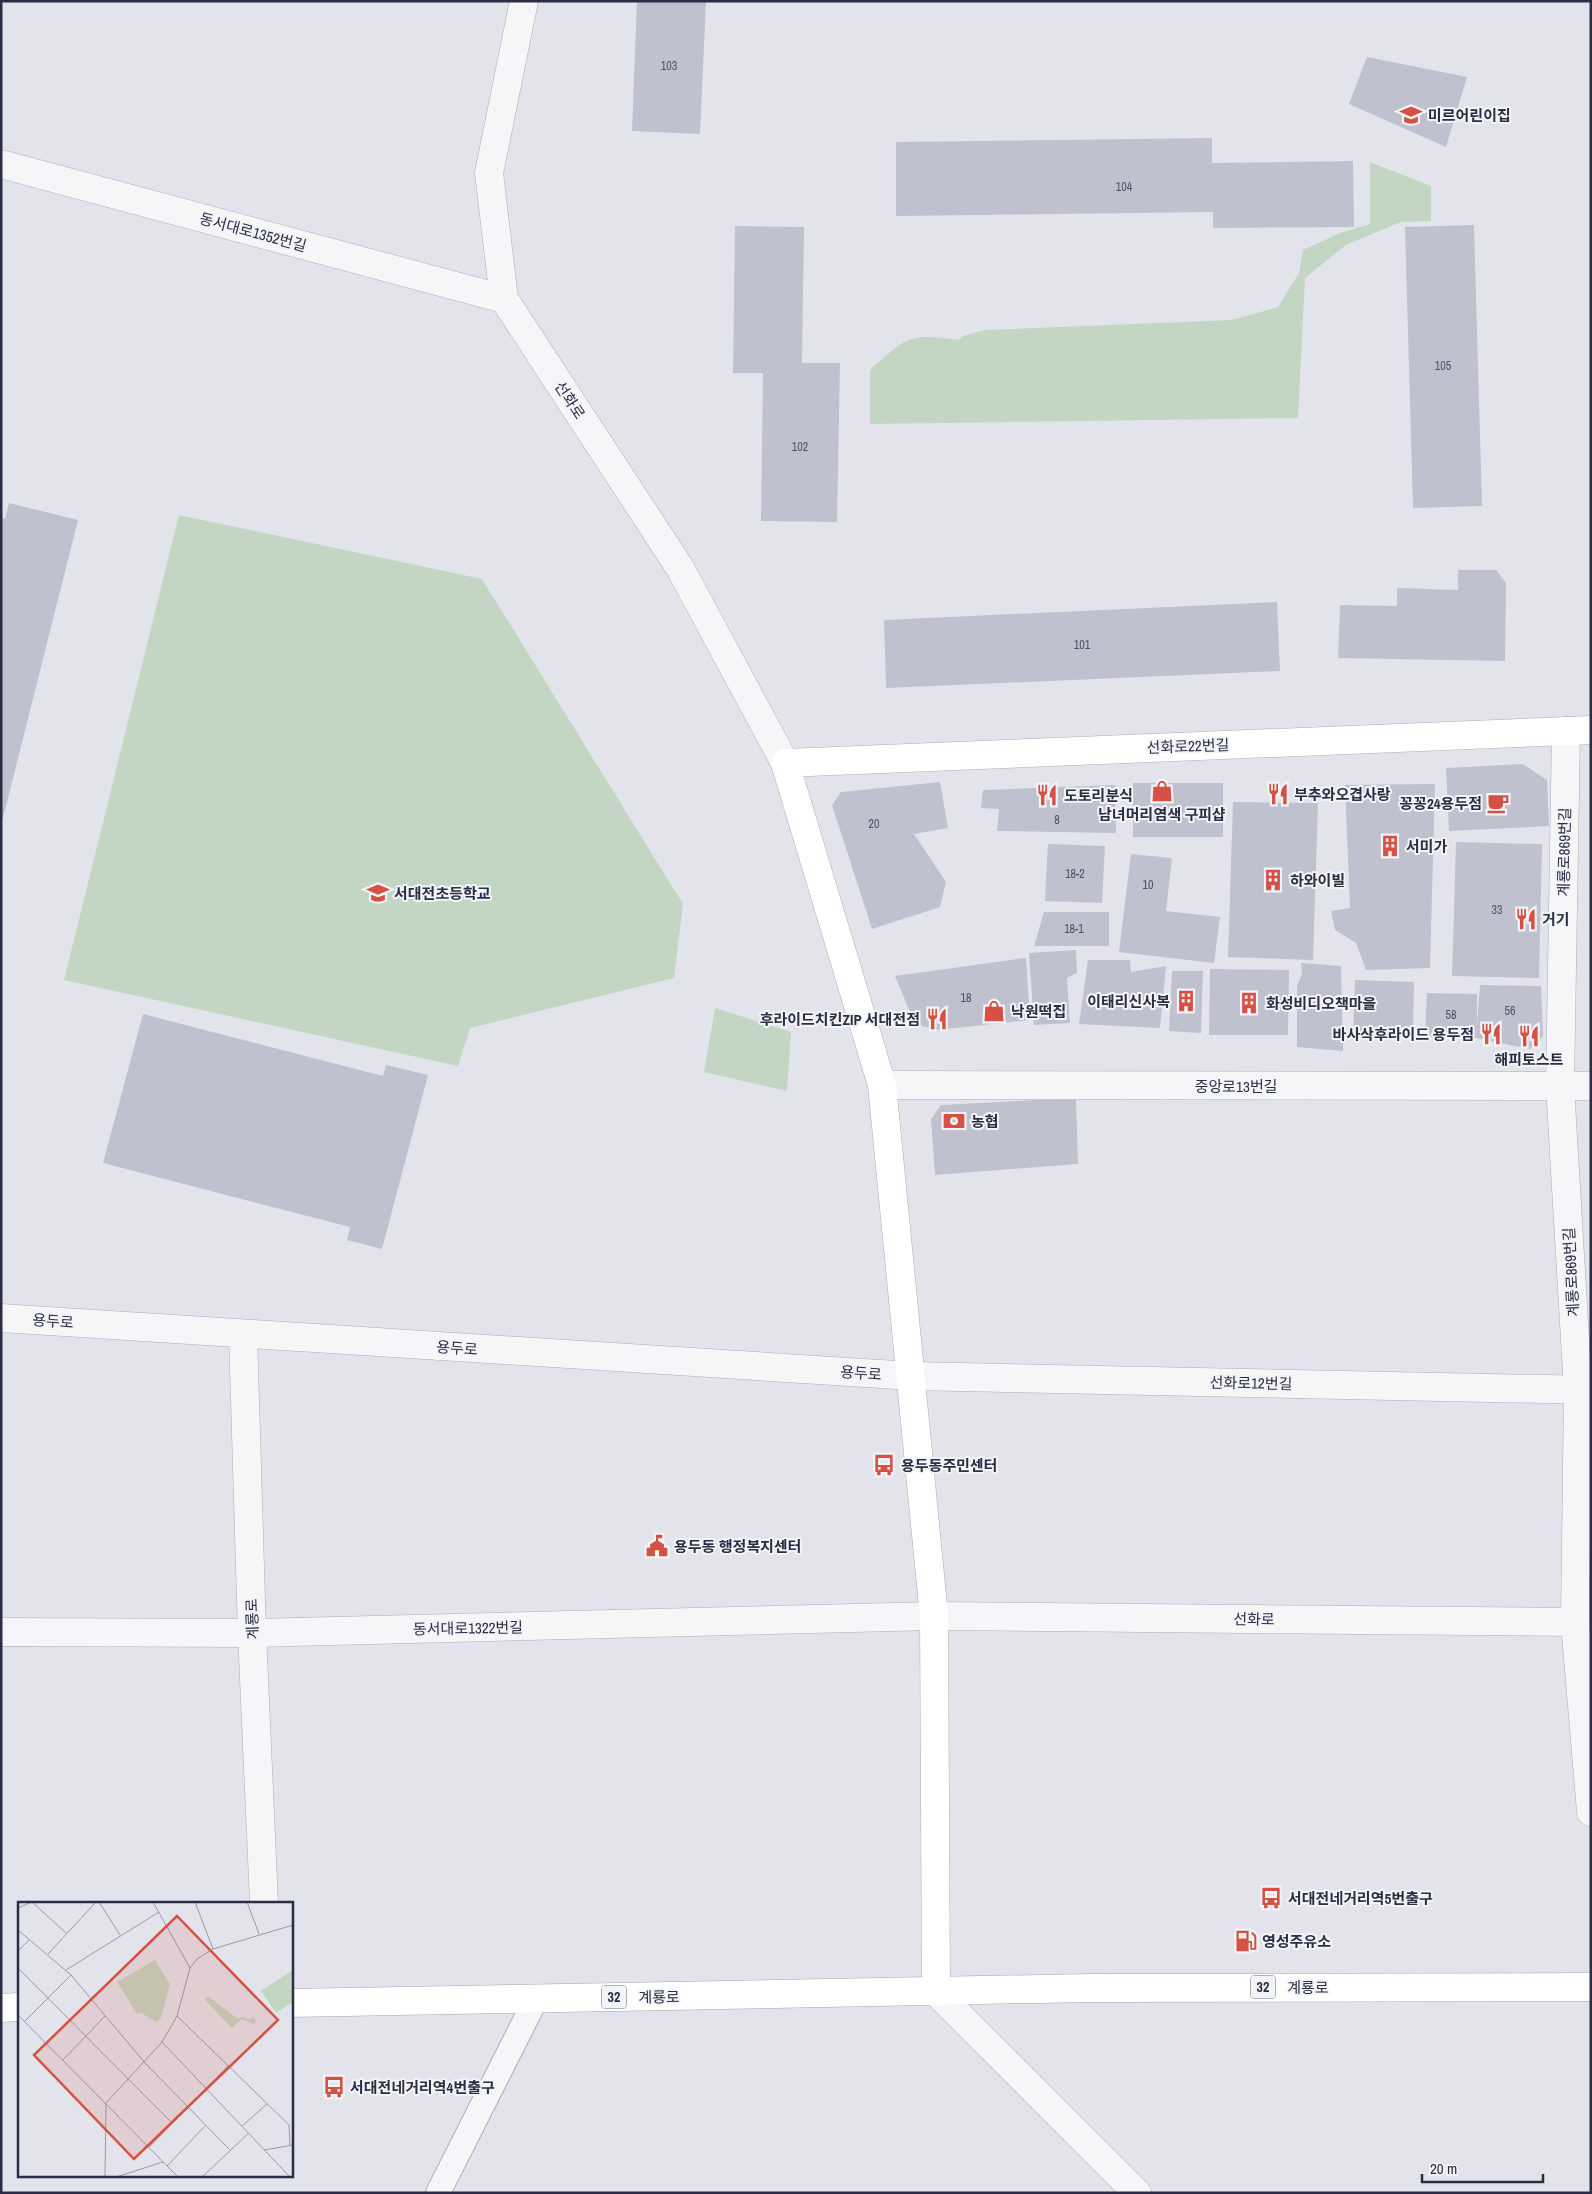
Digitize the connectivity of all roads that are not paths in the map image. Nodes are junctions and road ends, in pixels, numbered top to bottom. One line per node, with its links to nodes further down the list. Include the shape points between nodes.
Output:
1 (524, 1): 3 (street, 선화로, via 489,174)
2 (1, 164): 3 (street, 동서대로1352번길)
3 (504, 299): 5 (street, 선화로, via 680,568)
4 (1578, 731): 5 (main road, 선화로22번길); 7 (street, 계룡로869번길)
5 (785, 763): 6 (main road)
6 (882, 1085): 7 (street, 중앙로13번길); 11 (main road)
7 (1560, 1086): 8 (street, 중앙로13번길); 12 (street, 계룡로869번길)
8 (1591, 1086)
9 (1, 1318): 10 (street, 용두로)
10 (243, 1334): 11 (street, 용두로); 16 (street, 계룡로)
11 (912, 1376): 12 (street, 선화로12번길); 13 (main road)
12 (1585, 1390): 14 (street, 계룡로869번길)
13 (934, 1616): 14 (street, 선화로); 16 (street, 동서대로1322번길); 20 (main road)
14 (1575, 1622): 17 (street, 계룡로869번길)
15 (1, 1632): 16 (street, 동서대로1322번길)
16 (252, 1633): 18 (street, 계룡로)
17 (1591, 1812)
18 (264, 1902)
19 (1591, 1987): 20 (main road, 계룡로 / 32, via 1091,1988)
20 (936, 1992): 21 (main road, 계룡로 / 32); 26 (street)
21 (536, 1999): 22 (main road, 계룡로 / 32); 25 (lane)
22 (292, 2003)
23 (18, 2007): 24 (main road)
24 (1, 2008)
25 (438, 2193)
26 (1137, 2193)

